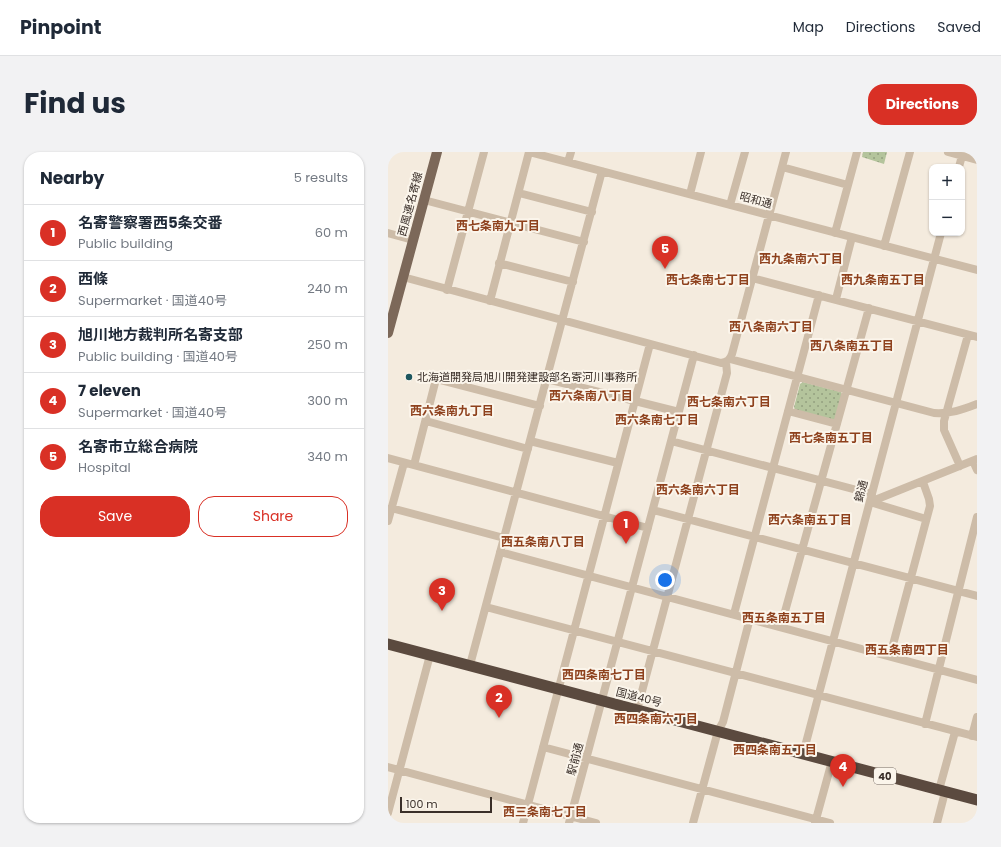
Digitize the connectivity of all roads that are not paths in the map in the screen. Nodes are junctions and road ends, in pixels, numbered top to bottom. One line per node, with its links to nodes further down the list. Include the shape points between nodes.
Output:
1 (437, 152): 20 (main road, 西風連名寄線)
2 (484, 152): 22 (street)
3 (529, 152): 13 (street, 昭和通); 18 (street)
4 (571, 152): 13 (street)
5 (701, 152): 19 (street)
6 (745, 152): 21 (street)
7 (786, 152): 15 (street)
8 (857, 152): 17 (street)
9 (910, 152): 32 (street)
10 (948, 152): 11 (street)
11 (962, 154): 12 (street); 14 (street)
12 (977, 160)
13 (568, 162): 16 (street, 昭和通)
14 (960, 164)
15 (782, 167): 17 (street); 24 (street)
16 (602, 171): 19 (street, 昭和通); 23 (street)
17 (848, 185): 27 (street)
18 (519, 193): 23 (street); 25 (street)
19 (690, 194): 21 (street, 昭和通)
20 (424, 200): 22 (street); 30 (main road, 西風連名寄線)
21 (730, 205): 24 (street, 昭和通)
22 (468, 212): 25 (street); 39 (street)
23 (592, 212): 31 (street)
24 (768, 215): 27 (street, 昭和通); 37 (street)
25 (510, 223): 31 (street); 34 (street)
26 (388, 233): 30 (street)
27 (835, 233): 29 (street, 昭和通)
28 (940, 236): 33 (street, 錦通)
29 (852, 237): 32 (street, 昭和通); 41 (street)
30 (413, 240): 36 (main road, 西風連名寄線)
31 (584, 242): 38 (street)
32 (884, 246): 33 (street, 昭和通)
33 (934, 259): 35 (street, 昭和通); 45 (street, 錦通)
34 (499, 263): 38 (street); 42 (street)
35 (977, 270)
36 (403, 277): 39 (street); 46 (main road, 西風連名寄線)
37 (752, 278): 40 (street); 51 (street)
38 (574, 282): 44 (street)
39 (447, 290): 42 (street)
40 (819, 295): 41 (street); 52 (street)
41 (836, 300): 43 (street)
42 (490, 301): 44 (street)
43 (869, 308): 45 (street); 54 (street)
44 (563, 321): 49 (street); 53 (street)
45 (918, 321): 47 (street); 56 (street, 錦通)
46 (388, 333)
47 (968, 335): 48 (street); 61 (street)
48 (977, 337)
49 (650, 344): 50 (street); 55 (street)
50 (694, 355): 51 (street, via 721,363); 60 (street, 駅前通)
51 (728, 360): 52 (street); 67 (street, via 727,373)
52 (797, 377): 54 (street); 59 (street)
53 (547, 379): 55 (street); 58 (street)
54 (847, 390): 56 (street); 63 (street)
55 (635, 401): 60 (street); 71 (street)
56 (896, 403): 61 (street, via 934,414); 79 (street, 錦通)
57 (977, 404): 61 (street)
58 (540, 406): 62 (street, via 436,379); 64 (street)
59 (788, 411): 63 (street); 74 (street)
60 (679, 412): 65 (street, 駅前通)
61 (947, 414): 73 (street, via 944,430)
62 (426, 421): 66 (street); 72 (street)
63 (837, 424): 76 (street)
64 (530, 441): 66 (street); 71 (street)
65 (671, 441): 67 (street); 81 (street, 駅前通)
66 (528, 449): 78 (street)
67 (706, 450): 74 (street); 84 (street)
68 (388, 458): 70 (street)
69 (975, 460): 73 (street); 75 (street)
70 (404, 462): 72 (street); 80 (street)
71 (618, 463): 82 (street)
72 (414, 465): 78 (street)
73 (960, 466): 77 (street)
74 (772, 468): 76 (street); 88 (street)
75 (977, 470)
76 (822, 481): 79 (street); 90 (street)
77 (923, 482): 79 (street); 85 (street, via 930,506)
78 (516, 493): 82 (street); 89 (street)
79 (871, 498): 85 (street); 92 (street, 錦通)
80 (391, 508): 86 (street); 89 (street)
81 (653, 510): 84 (street); 87 (street, 駅前通)
82 (604, 516): 87 (street); 93 (street)
83 (977, 517): 96 (street)
84 (688, 519): 88 (street); 97 (street)
85 (926, 519): 94 (street)
86 (388, 521)
87 (648, 528): 95 (street, 駅前通)
88 (754, 536): 90 (street); 100 (street)
89 (504, 538): 91 (street)
90 (803, 549): 92 (street); 102 (street)
91 (500, 552): 93 (street); 99 (street)
92 (853, 562): 94 (street); 104 (street, 錦通)
93 (588, 576): 95 (street); 103 (street)
94 (910, 578): 96 (street); 109 (street)
95 (632, 587): 97 (street); 105 (street, 駅前通)
96 (958, 591): 98 (street); 111 (street)
97 (668, 596): 100 (street); 107 (street)
98 (977, 596)
99 (486, 607): 103 (street); 110 (street)
100 (734, 614): 101 (street)
101 (750, 618): 102 (street); 112 (street)
102 (781, 626): 104 (street)
103 (574, 631): 105 (street); 114 (street)
104 (833, 640): 109 (street); 115 (street, 錦通)
105 (617, 642): 107 (street); 116 (street, 駅前通)
106 (388, 644): 108 (highway, 国道40号 / 40)
107 (653, 651): 112 (street); 117 (street)
108 (430, 655): 110 (highway, 国道40号 / 40); 128 (street)
109 (890, 656): 111 (street)
110 (470, 665): 114 (highway, 国道40号 / 40)
111 (938, 669): 113 (street); 119 (street)
112 (736, 673): 115 (street); 120 (street, via 723,722)
113 (977, 680)
114 (558, 689): 116 (highway, 国道40号 / 40); 123 (street)
115 (818, 695): 119 (street); 124 (street, 錦通)
116 (602, 701): 117 (highway, 国道40号 / 40); 125 (street, 駅前通)
117 (637, 710): 120 (highway, 国道40号 / 40)
118 (977, 717): 122 (street)
119 (924, 724): 121 (street)
120 (718, 731): 124 (highway, 国道40号 / 40); 129 (street)
121 (955, 732): 122 (street); 130 (street)
122 (974, 737)
123 (543, 747): 125 (street); 132 (street)
124 (803, 754): 126 (highway, 国道40号 / 40)
125 (586, 758): 129 (street); 134 (street, 駅前通)
126 (832, 762): 130 (highway, 国道40号 / 40); 135 (street)
127 (388, 767): 128 (street)
128 (399, 770): 132 (street); 133 (street)
129 (702, 790): 135 (street); 138 (street)
130 (942, 791): 131 (highway, 国道40号 / 40); 140 (street)
131 (977, 800)
132 (528, 805): 134 (street); 136 (street)
133 (388, 813)
134 (570, 820): 137 (street)
135 (816, 821): 139 (street)
136 (523, 823)
137 (596, 823)
138 (693, 823)
139 (830, 823)
140 (937, 823)

